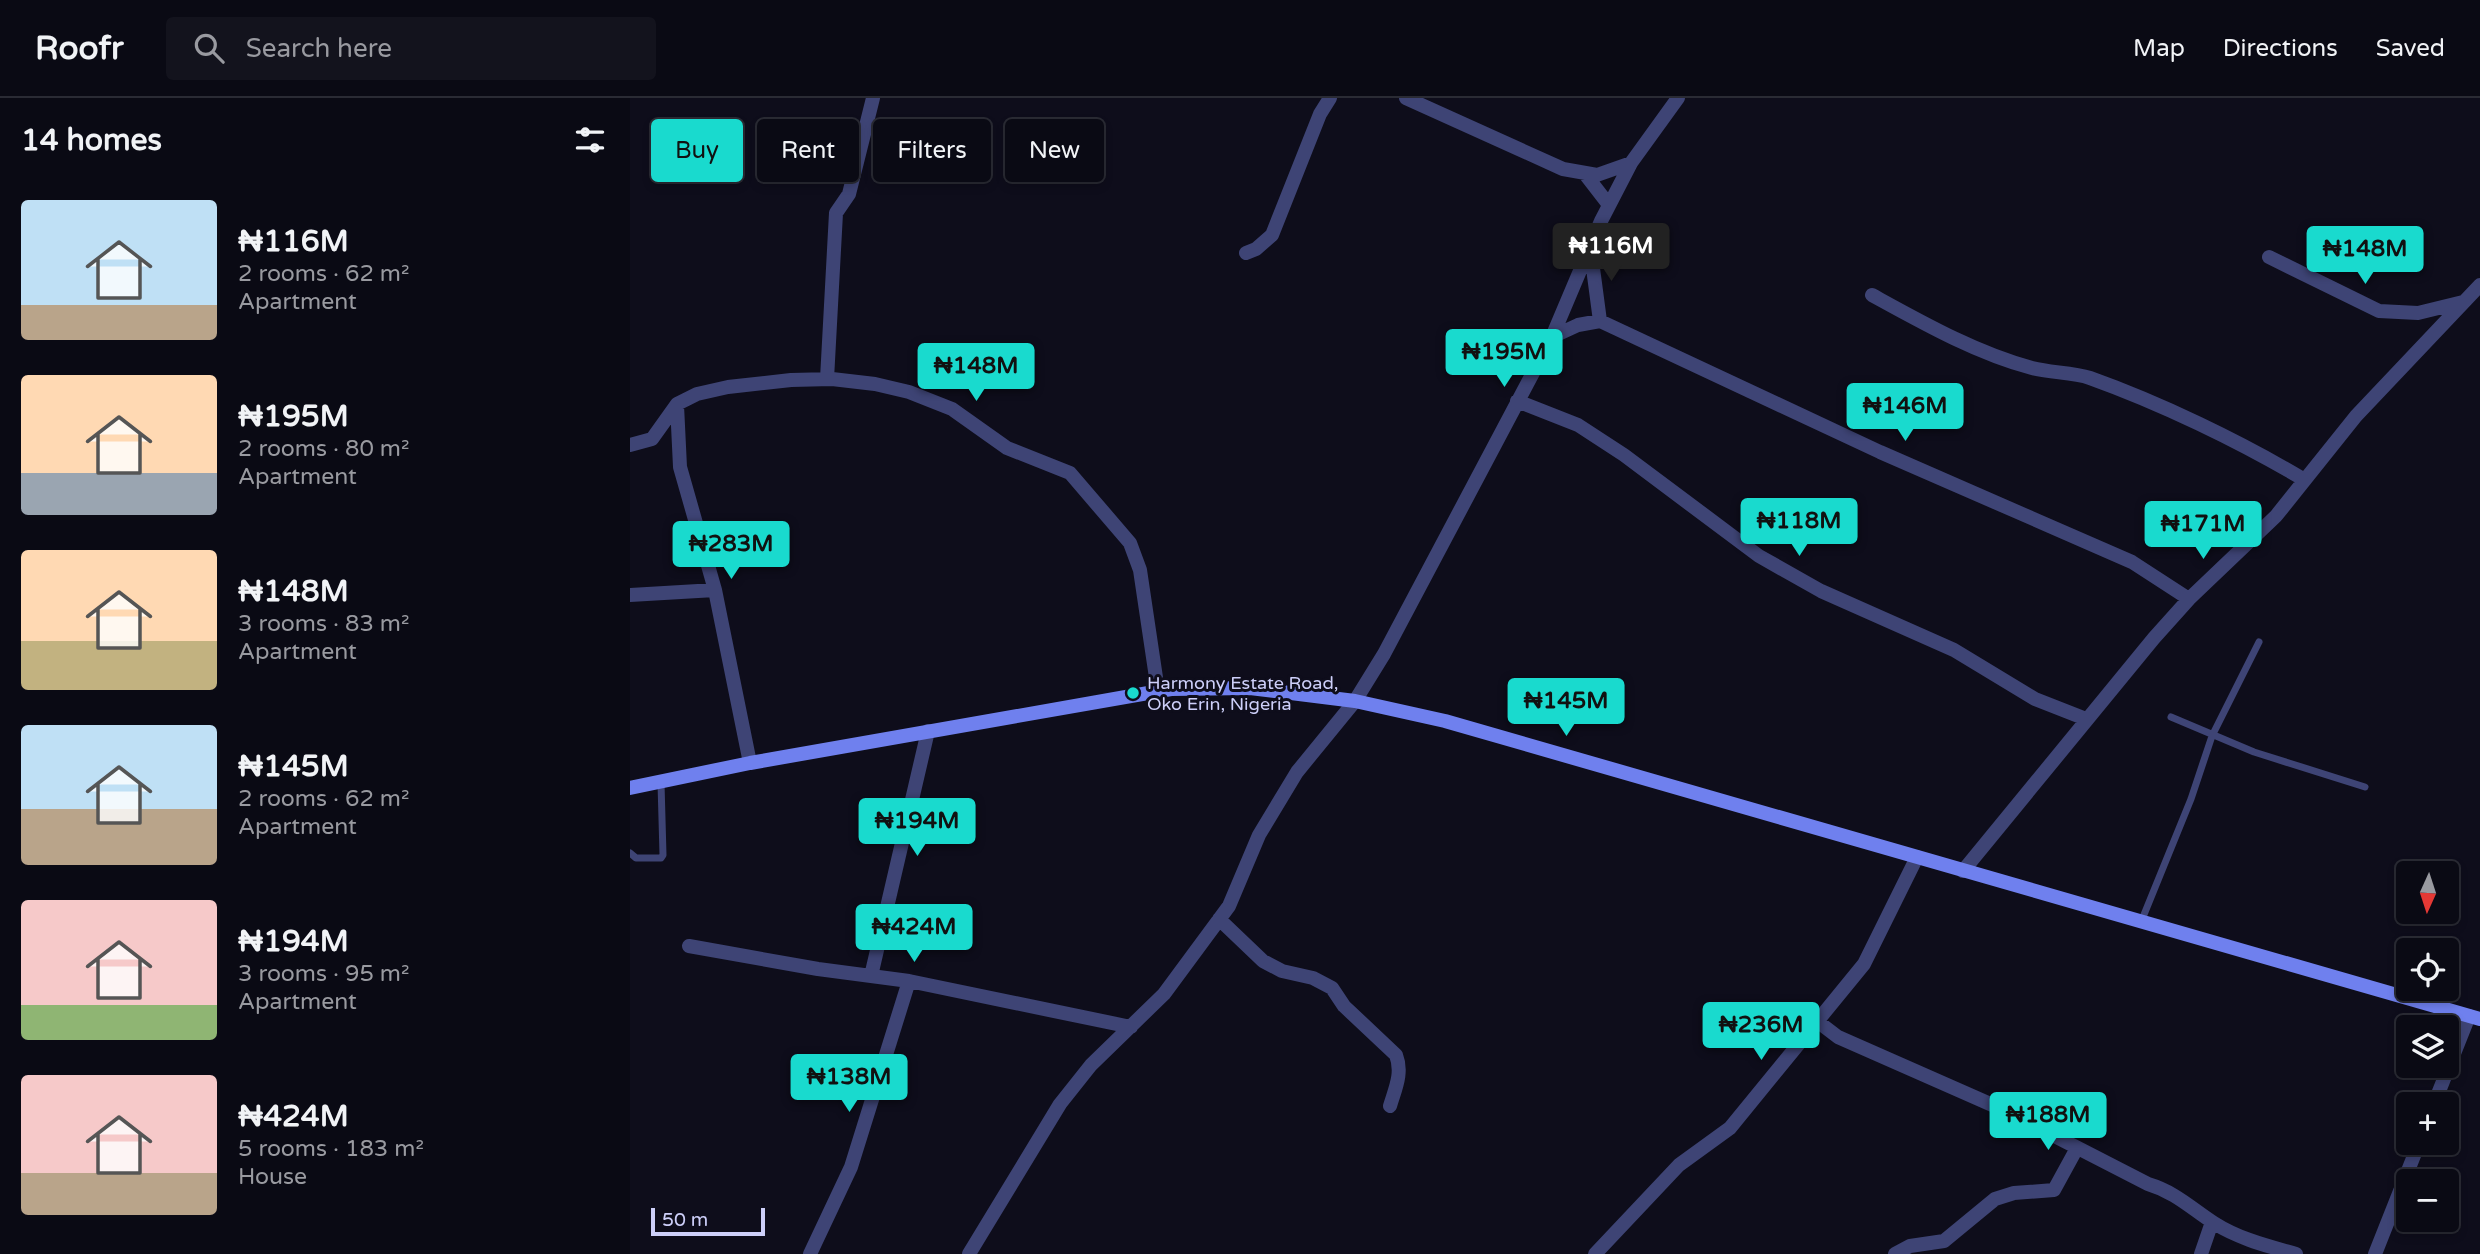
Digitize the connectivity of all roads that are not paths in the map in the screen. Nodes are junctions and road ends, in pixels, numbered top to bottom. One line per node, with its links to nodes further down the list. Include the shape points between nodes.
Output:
1 (873, 98): 16 (street, via 849,194 836,213)
2 (1330, 98): 9 (street, via 1272,235)
3 (1406, 98): 6 (street, via 1563,169)
4 (1678, 98): 5 (street)
5 (1631, 163): 6 (street, via 1609,173); 7 (street)
6 (1585, 174): 7 (street)
7 (1609, 205): 8 (street)
8 (1591, 249): 14 (street); 15 (street)
9 (1246, 253)
10 (2269, 257): 13 (street, via 2379,311 2418,313)
11 (2480, 285): 13 (street)
12 (1872, 295): 20 (street, via 1981,349 2031,368 2086,377 2124,391)
13 (2464, 302): 20 (street)
14 (1600, 321): 15 (street); 23 (street, via 1880,452 2132,562)
15 (1552, 337): 17 (street)
16 (827, 379): 18 (street, via 728,387); 25 (street, via 875,384 952,409 1007,448 1070,473 1130,543 1140,570)
17 (1517, 401): 26 (street); 28 (street, via 1578,425 1759,556 1821,591 1954,650 2035,699)
18 (677, 404): 19 (street, via 652,439); 21 (street, via 680,467)
19 (630, 444)
20 (2303, 479): 23 (street, via 2276,516)
21 (715, 590): 22 (street); 31 (street)
22 (630, 595)
23 (2189, 599): 28 (street)
24 (2259, 642): 30 (lane)
25 (1158, 691): 26 (street, via 1250,688); 29 (street)
26 (1355, 701): 36 (street, via 1445,721); 38 (street, via 1297,772 1259,835 1238,888)
27 (2171, 717): 30 (lane)
28 (2085, 719): 37 (street)
29 (928, 731): 31 (street); 41 (street)
30 (2212, 736): 33 (lane); 39 (lane)
31 (750, 763): 32 (street)
32 (661, 783): 34 (street); 35 (lane, via 663,855 636,858)
33 (2365, 786)
34 (630, 788)
35 (630, 853)
36 (1917, 858): 37 (street); 44 (street, via 1864,964)
37 (1964, 871): 39 (street)
38 (1219, 919): 45 (street, via 1164,994); 47 (street, via 1264,961 1332,988 1344,1006 1396,1055 1399,1079)
39 (2140, 923): 43 (street)
40 (689, 946): 41 (street)
41 (871, 976): 42 (street)
42 (909, 981): 45 (street); 53 (street, via 851,1167)
43 (2474, 1018): 46 (street)
44 (1817, 1021): 48 (street, via 1838,1037 1995,1106); 52 (street, via 1730,1128 1679,1165)
45 (1131, 1027): 51 (street, via 1091,1065 1060,1104)
46 (2440, 1092)
47 (1390, 1106)
48 (2077, 1148): 50 (street, via 2169,1190); 54 (street, via 2054,1190 1995,1199 1944,1241 1910,1246)
49 (2414, 1155): 57 (street)
50 (2212, 1222): 55 (street); 56 (street, via 2243,1238)
51 (972, 1253)
52 (1599, 1253)
53 (810, 1254)
54 (1895, 1254)
55 (2201, 1254)
56 (2296, 1254)
57 (2375, 1254)

